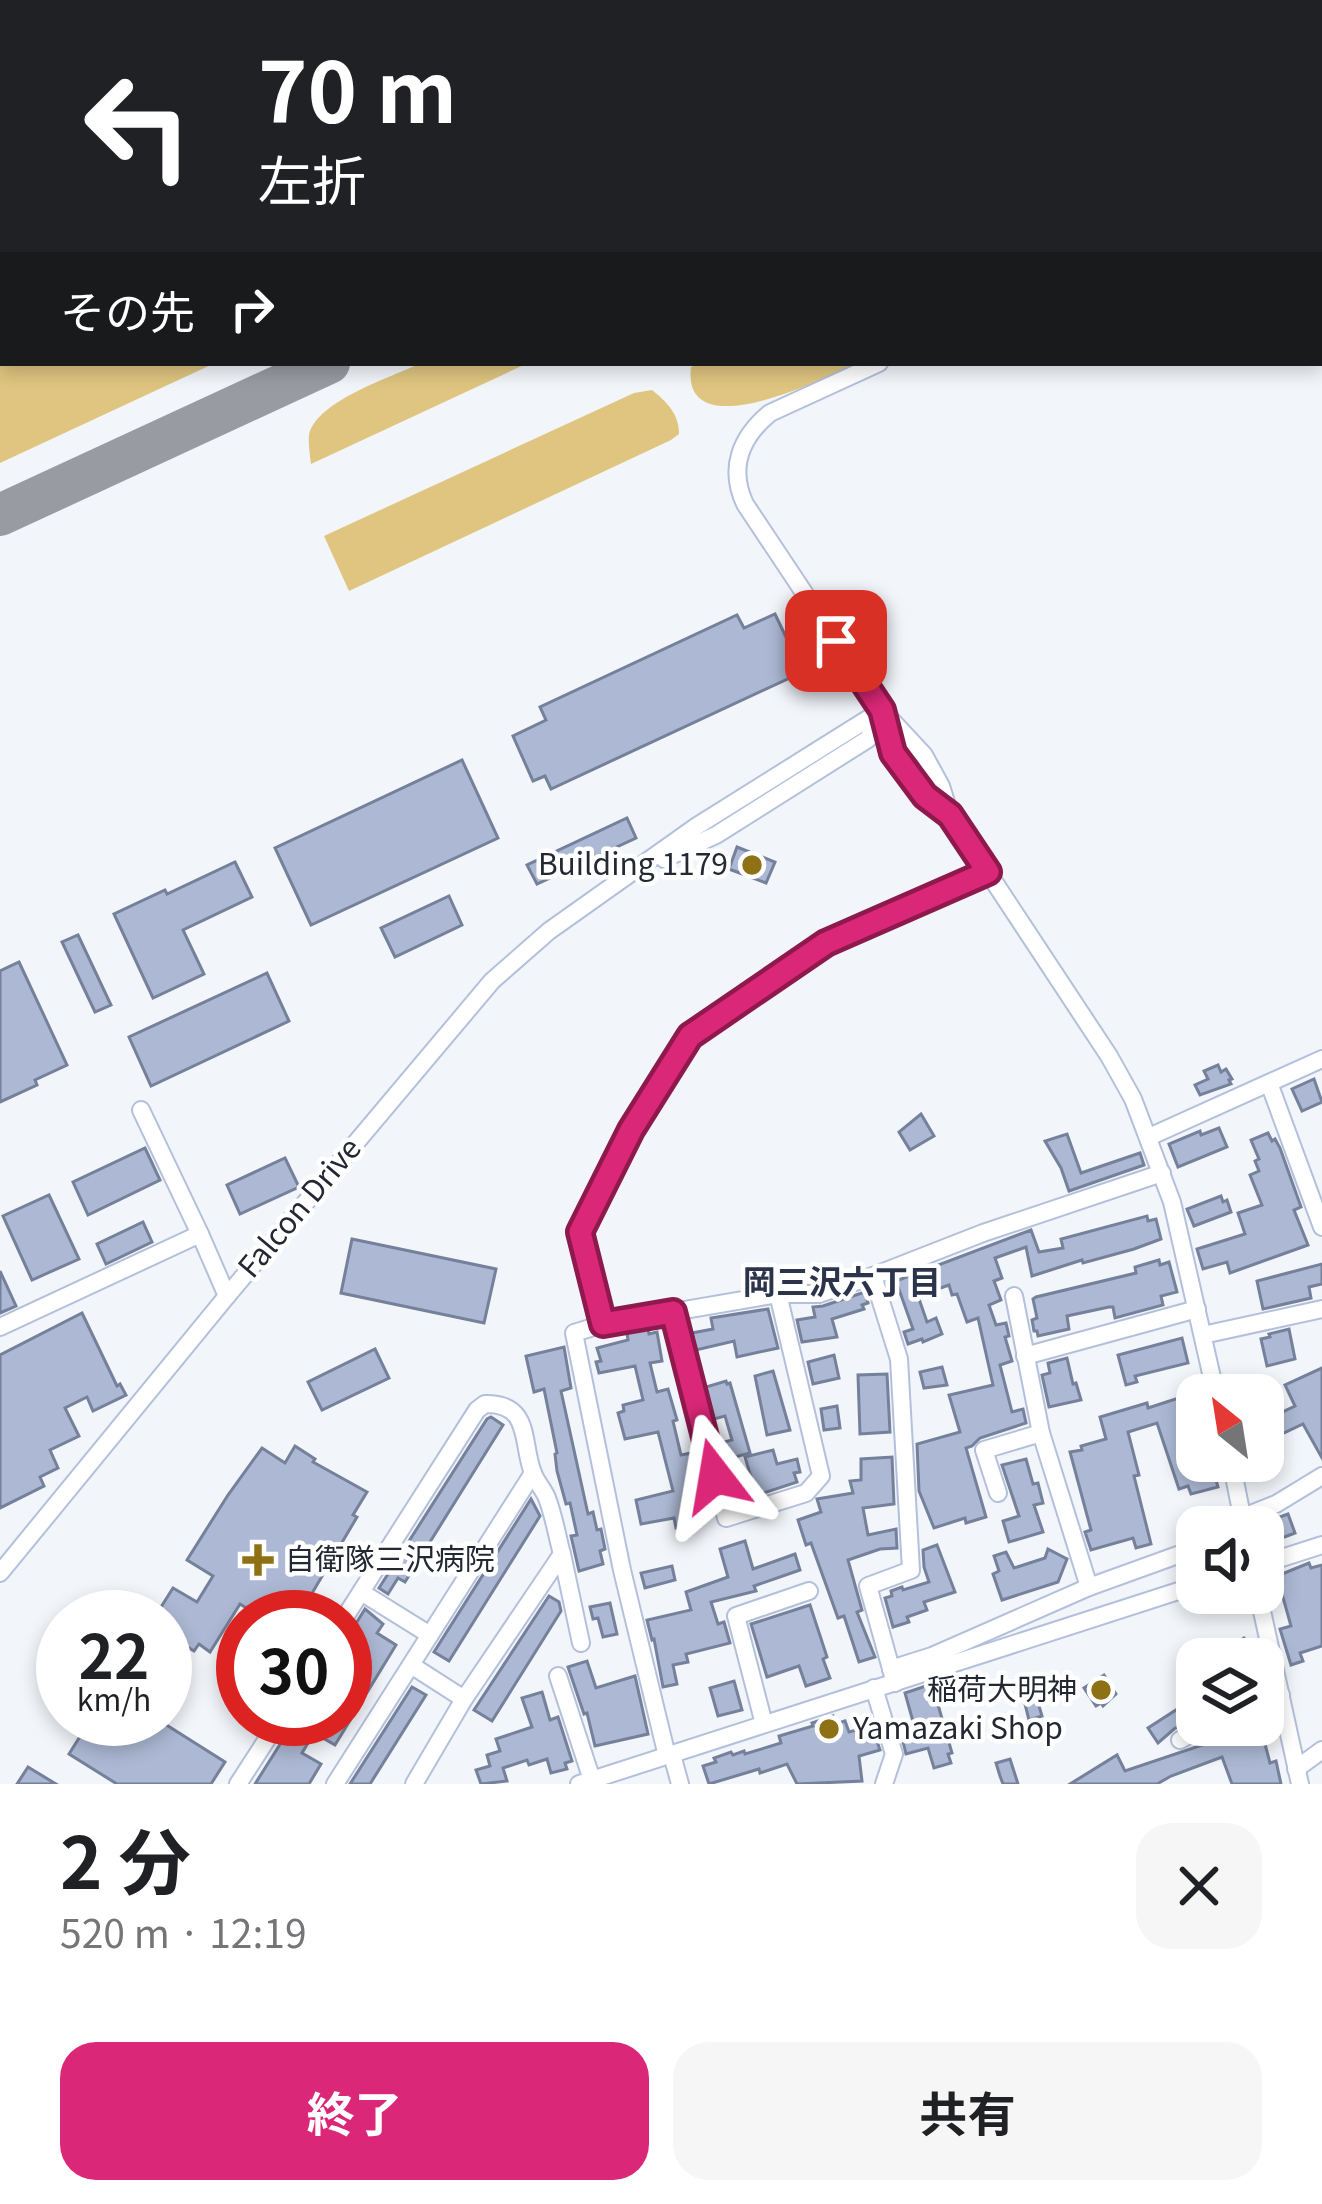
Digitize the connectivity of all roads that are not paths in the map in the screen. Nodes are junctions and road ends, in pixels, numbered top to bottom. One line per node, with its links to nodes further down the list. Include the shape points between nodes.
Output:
1 (872, 366): 2 (street, via 770,413 746,440 736,473 745,504)
2 (882, 710): 3 (street); 4 (street); 5 (street, via 924,755); 7 (street, Falcon Drive)
3 (856, 747): 4 (street); 7 (street, Falcon Drive, via 716,835)
4 (893, 753): 5 (street)
5 (950, 815): 6 (street)
6 (988, 872): 11 (street, via 1109,1056); 22 (street, via 826,943 690,1036 580,1232)
7 (630, 874): 17 (street, Falcon Drive, via 492,981)
8 (1322, 1059): 9 (street)
9 (1268, 1083): 11 (street); 13 (street)
10 (141, 1110): 14 (street)
11 (1149, 1138): 12 (street)
12 (1162, 1173): 15 (street); 20 (street)
13 (1322, 1227)
14 (200, 1234): 17 (street); 23 (street)
15 (873, 1276): 16 (street, via 819,1294); 46 (street, via 899,1358 911,1570 868,1586)
16 (778, 1294): 21 (street); 21 (street, via 820,1476 806,1493 726,1517)
17 (227, 1296): 36 (street, Falcon Drive)
18 (1013, 1296): 25 (street)
19 (1322, 1309): 24 (street)
20 (1197, 1310): 24 (street); 25 (street)
21 (673, 1312): 22 (street)
22 (603, 1324): 53 (street, via 574,1333)
23 (0, 1327)
24 (1203, 1335): 26 (street)
25 (1025, 1356): 27 (street)
26 (1211, 1374)
27 (1041, 1432): 30 (street, via 984,1450); 37 (street)
28 (533, 1473): 33 (street); 38 (street, via 513,1412 495,1404 477,1410); 42 (street)
29 (1322, 1476): 31 (street)
30 (998, 1492)
31 (1272, 1506)
32 (1322, 1544): 35 (street)
33 (562, 1554): 43 (street); 48 (street)
34 (1176, 1556): 37 (street)
35 (1284, 1557)
36 (0, 1574)
37 (1089, 1587): 46 (street)
38 (362, 1590)
39 (809, 1591): 49 (street, via 736,1616)
40 (1176, 1592): 46 (street)
41 (372, 1599): 42 (street)
42 (430, 1635): 44 (street)
43 (580, 1643)
44 (411, 1665): 48 (street); 57 (street)
45 (558, 1676): 55 (street)
46 (893, 1676): 47 (street)
47 (874, 1688): 49 (street); 60 (street, via 894,1754)
48 (464, 1699): 58 (street)
49 (764, 1724): 53 (street)
50 (1284, 1734): 54 (street)
51 (263, 1746): 56 (street)
52 (1322, 1750): 54 (street)
53 (670, 1755): 55 (street); 59 (street)
54 (1298, 1776)
55 (585, 1782)
56 (238, 1784)
57 (335, 1784)
58 (414, 1784)
59 (680, 1784)
60 (884, 1784)

